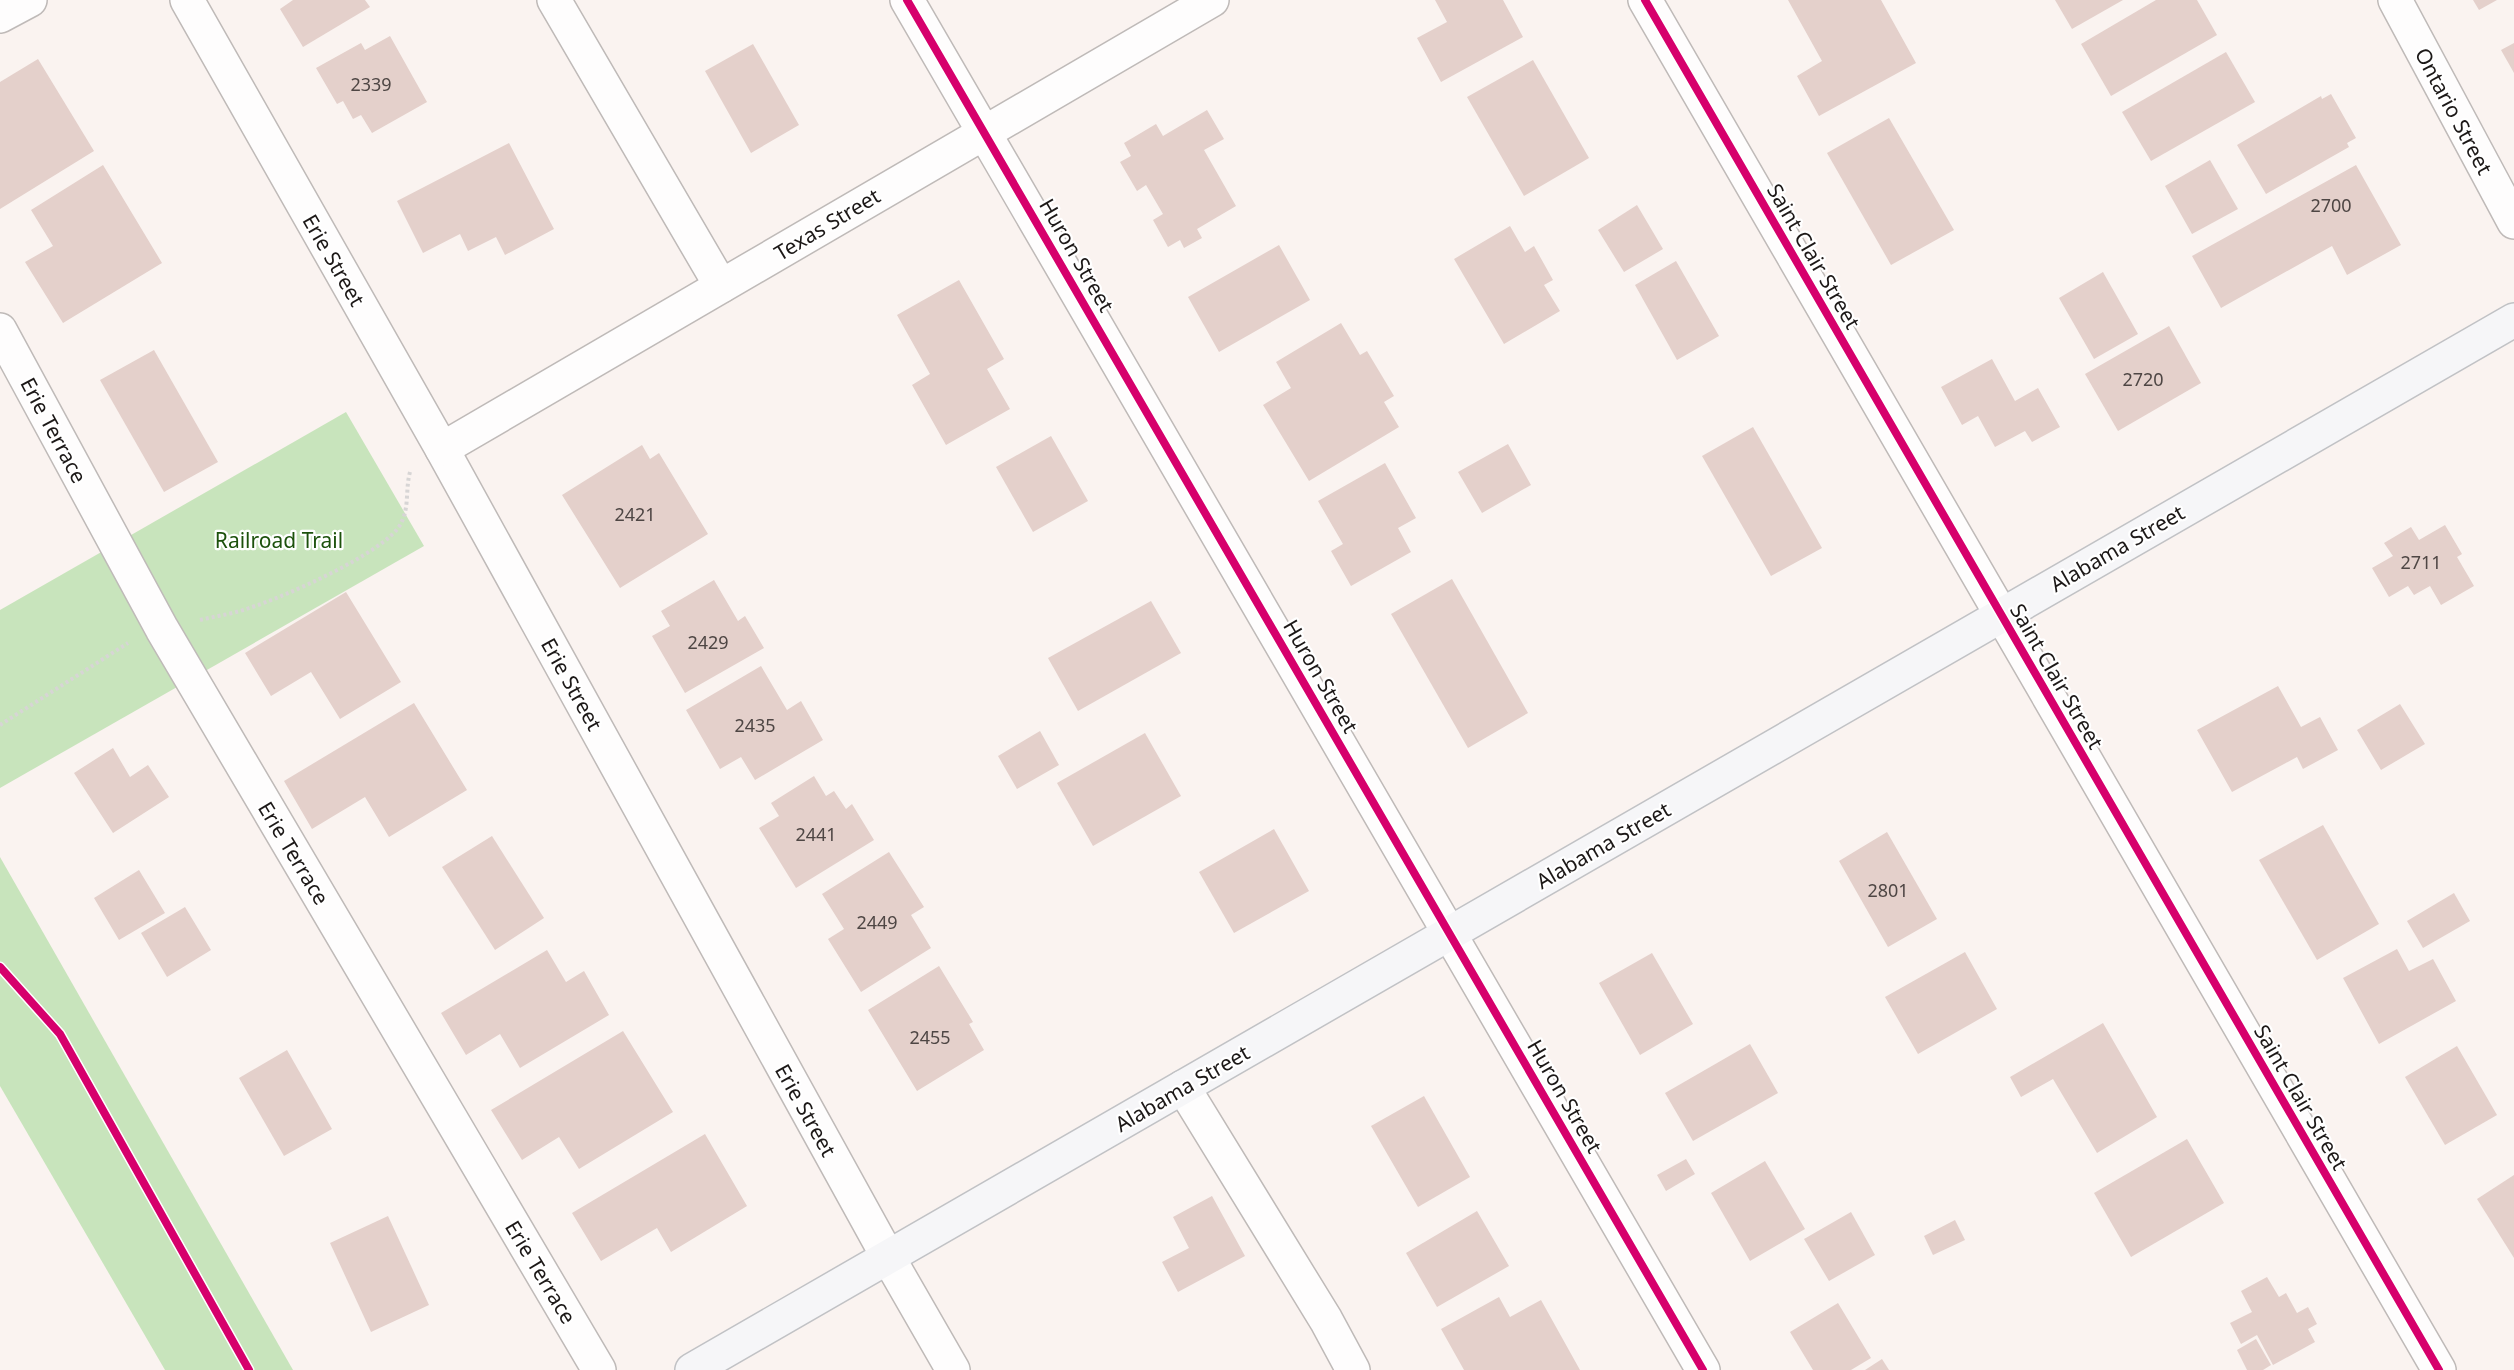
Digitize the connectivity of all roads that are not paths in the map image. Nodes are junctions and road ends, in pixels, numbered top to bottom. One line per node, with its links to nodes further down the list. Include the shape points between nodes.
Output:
1 (30, 0): 8 (street)
2 (187, 0): 14 (street, Erie Street)
3 (554, 0): 11 (street)
4 (907, 0): 9 (street, Huron Street)
5 (1212, 0): 9 (street, Texas Street)
6 (1645, 0): 15 (street, Saint Clair Street)
7 (2395, 0): 10 (street, Ontario Street)
8 (0, 16)
9 (985, 131): 11 (street, Texas Street); 16 (street, Huron Street)
10 (2514, 222)
11 (722, 286): 14 (street, Texas Street)
12 (2514, 320): 15 (main road, Alabama Street)
13 (0, 330): 19 (street, Erie Terrace, via 162,629)
14 (442, 449): 18 (street, Erie Street)
15 (2001, 615): 16 (main road, Alabama Street); 24 (street, Saint Clair Street)
16 (1450, 934): 17 (main road, Alabama Street); 23 (street, Huron Street)
17 (1183, 1087): 18 (main road, Alabama Street); 22 (street)
18 (888, 1257): 20 (main road, Alabama Street); 21 (street, Erie Street)
19 (599, 1370)
20 (692, 1370)
21 (953, 1370)
22 (1353, 1370)
23 (1703, 1370)
24 (2439, 1370)

